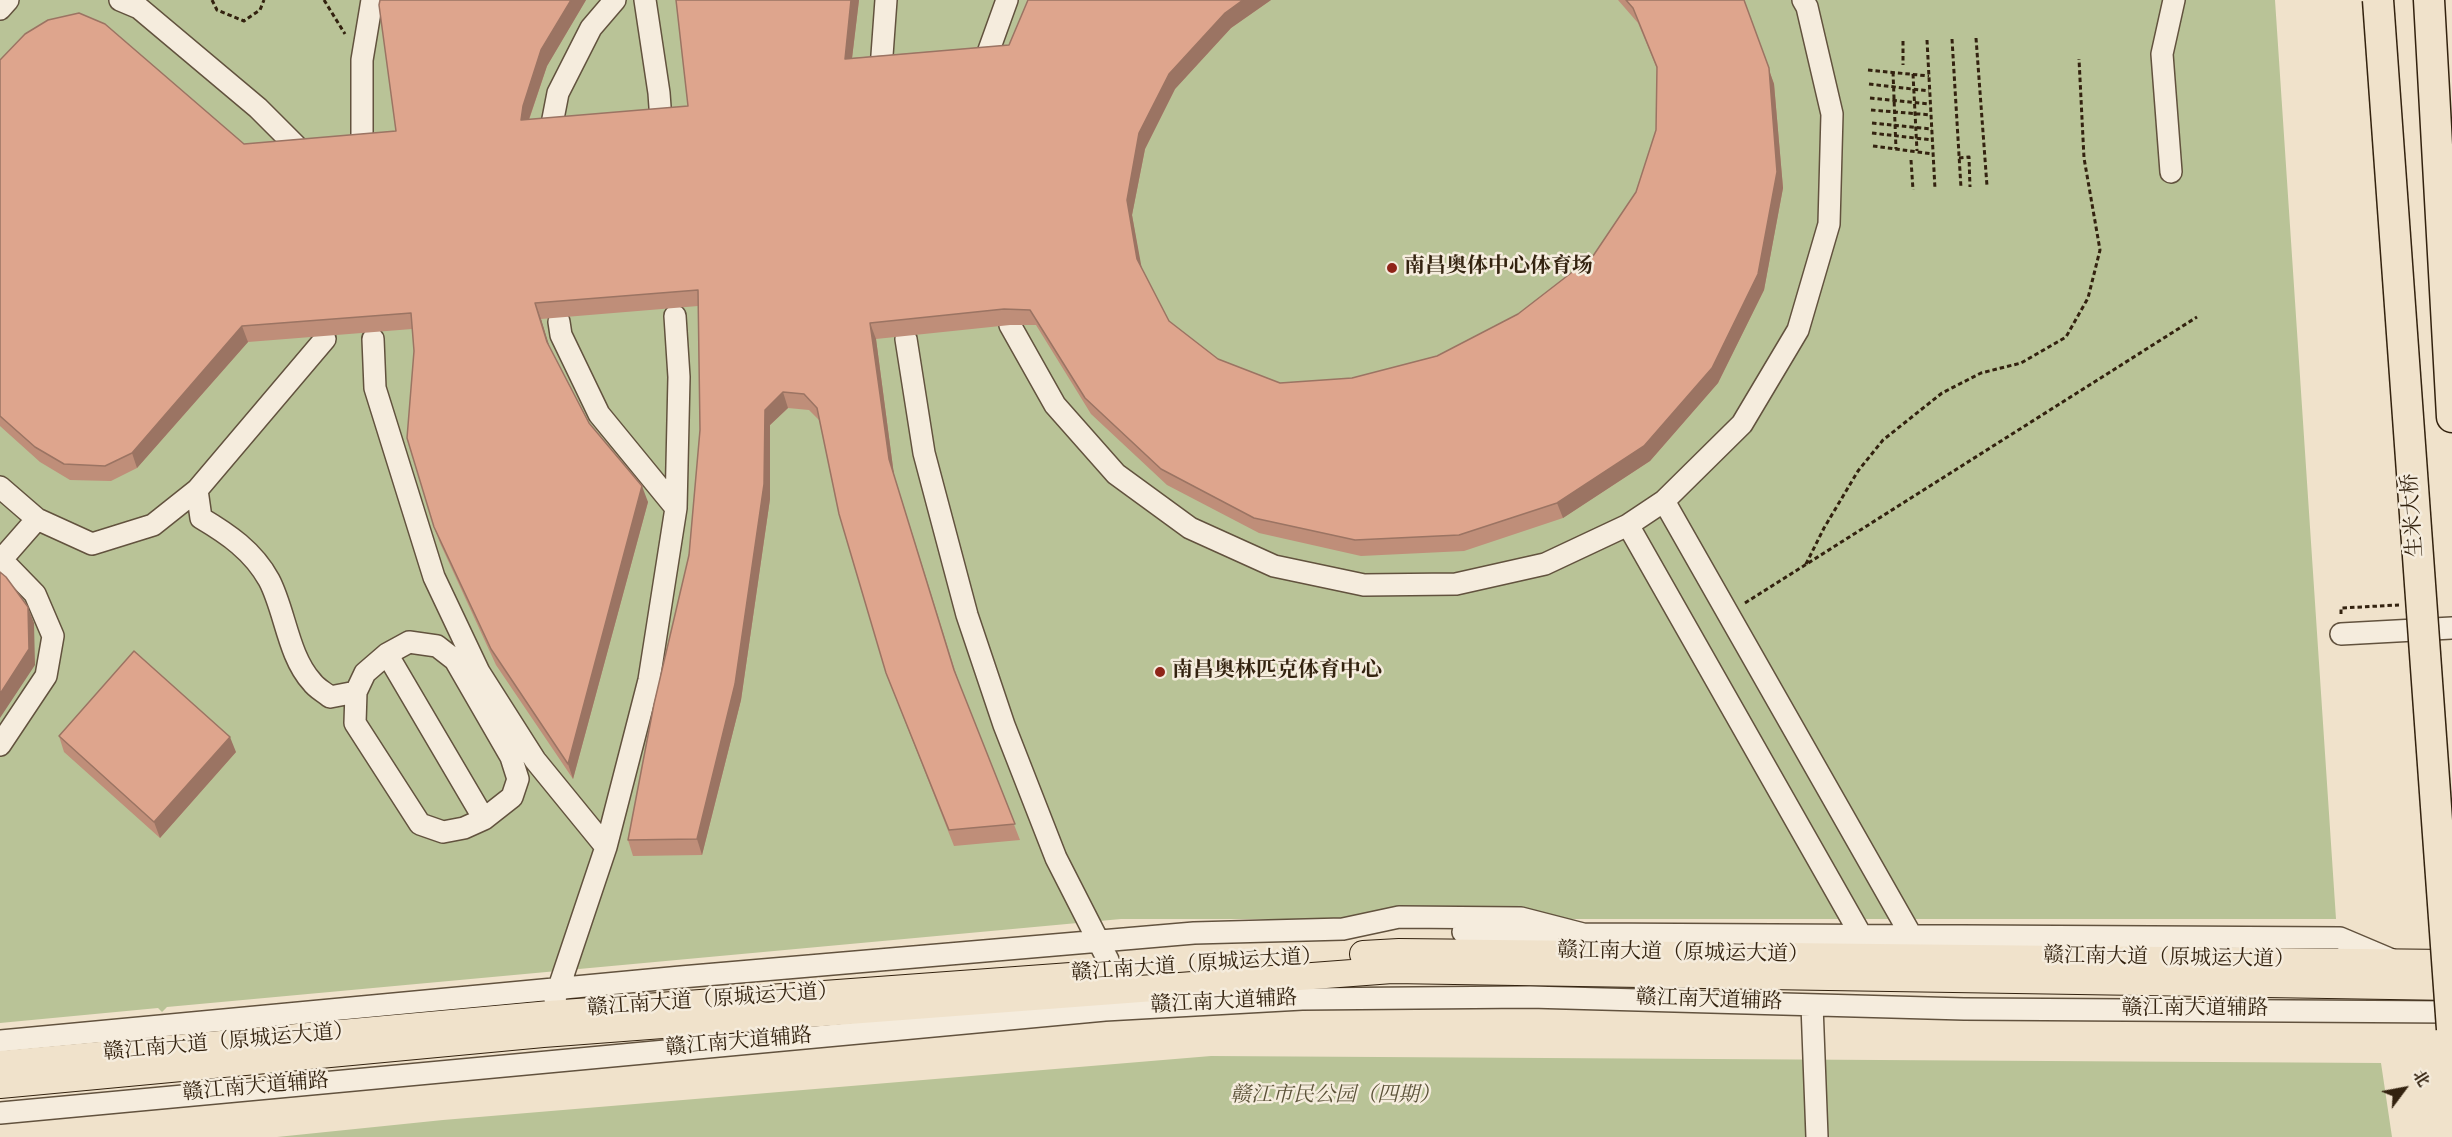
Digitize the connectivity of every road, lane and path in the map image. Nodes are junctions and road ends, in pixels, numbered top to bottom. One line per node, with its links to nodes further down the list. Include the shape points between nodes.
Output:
1 (8, 0): 15 (street)
2 (120, 0): 53 (street, via 139,9 240,93)
3 (212, 0): 4 (path, via 217,10 244,21 260,10)
4 (264, 0)
5 (324, 0): 21 (path)
6 (372, 0): 21 (street)
7 (615, 0): 45 (street, via 591,28 558,93)
8 (645, 0): 41 (street)
9 (886, 0): 23 (street)
10 (1007, 0): 32 (street, via 985,61)
11 (1803, 0): 75 (street, via 1832,114 1829,224 1798,330 1742,424)
12 (2174, 0): 59 (street, via 2162,54)
13 (2378, 0): 105 (highway, 生米大桥, bridge)
14 (2429, 0): 72 (highway)
15 (0, 9)
16 (1976, 38): 60 (path)
17 (1952, 39): 57 (path)
18 (1927, 40): 31 (path)
19 (1903, 41): 22 (path)
20 (2079, 59): 80 (path, via 2084,158 2100,250 2088,298 2066,337 2021,363 1982,373 1942,393 1883,440 1858,471)
21 (362, 60): 52 (street)
22 (1903, 64)
23 (882, 69)
24 (1868, 70): 25 (path, bridge)
25 (1893, 72): 26 (path, bridge); 29 (path)
26 (1913, 74): 27 (path, bridge); 30 (path)
27 (1929, 76)
28 (1869, 84): 29 (path)
29 (1893, 87): 30 (path); 34 (path)
30 (1913, 90): 31 (path); 35 (path)
31 (1929, 91): 36 (path)
32 (983, 95)
33 (1870, 98): 34 (path)
34 (1894, 101): 35 (path); 38 (path)
35 (1914, 103): 36 (path); 39 (path)
36 (1930, 104): 40 (path)
37 (1871, 110): 38 (path)
38 (1894, 112): 39 (path); 43 (path)
39 (1915, 114): 40 (path); 44 (path)
40 (1931, 115): 46 (path)
41 (661, 121)
42 (1872, 123): 43 (path)
43 (1895, 125): 44 (path); 48 (path)
44 (1916, 127): 46 (path); 49 (path)
45 (551, 129)
46 (1932, 129): 50 (path)
47 (1872, 134): 48 (path)
48 (1895, 136): 49 (path); 54 (path)
49 (1916, 139): 50 (path); 55 (path)
50 (1932, 140): 56 (path)
51 (1873, 146): 54 (path)
52 (362, 147)
53 (299, 149)
54 (1896, 149): 55 (path)
55 (1917, 151): 56 (path)
56 (1933, 154): 63 (path)
57 (1959, 158): 61 (path, via 1969,158); 62 (path)
58 (1911, 160): 64 (path)
59 (2171, 172)
60 (1987, 186)
61 (1970, 187)
62 (1961, 188)
63 (1935, 189)
64 (1913, 190)
65 (999, 281): 78 (street, via 1010,325 1055,405 1116,474 1190,528 1274,566 1364,585 1456,584 1545,564)
66 (675, 316): 76 (street, via 679,377)
67 (2197, 317): 80 (path)
68 (559, 322): 76 (street, via 599,414)
69 (325, 339): 74 (street)
70 (373, 339): 85 (street, via 375,388 434,577)
71 (906, 339): 94 (street, via 924,453 968,615 1004,725 1056,858)
72 (2452, 417)
73 (0, 487): 77 (street)
74 (197, 490): 77 (street, via 153,525 92,544); 86 (street, via 201,518 226,532 249,552 269,580 299,663 311,682 330,697)
75 (1664, 501): 78 (street); 81 (street)
76 (676, 508): 91 (street, via 649,680)
77 (37, 519): 79 (street)
78 (1628, 525): 92 (street)
79 (1, 558): 87 (street, via 35,594 52,636 46,676)
80 (1806, 564): 81 (path)
81 (1728, 614): 93 (street)
82 (2452, 628): 83 (street)
83 (2341, 634)
84 (387, 654): 85 (street, via 409,642 437,646); 86 (street, via 365,673); 90 (street)
85 (472, 674): 88 (street); 89 (street)
86 (356, 692): 90 (street, via 355,723 420,824 443,832)
87 (0, 745)
88 (511, 757): 89 (street); 90 (street, via 518,779 512,797)
89 (536, 760): 91 (street)
90 (484, 819)
91 (606, 847): 101 (street)
92 (1861, 935): 93 (street); 94 (street, via 1583,934 1521,918 1399,917 1343,929 1194,933); 96 (street)
93 (1911, 935): 97 (street); 98 (street, via 2340,938)
94 (1098, 941): 99 (street, via 1108,960); 101 (street)
95 (2452, 963): 98 (main road)
96 (1880, 968): 97 (main road, 赣江南大道（原城运大道）); 99 (main road, 赣江南大道（原城运大道）, via 1392,970)
97 (1930, 968): 98 (main road, 赣江南大道（原城运大道）)
98 (2398, 975): 100 (main road)
99 (1112, 982): 104 (main road, 赣江南大道（原城运大道）)
100 (2452, 987)
101 (559, 989): 104 (street); 106 (street)
102 (1812, 1005): 103 (street, 赣江南大道辅路); 109 (street, 赣江南大道辅路, via 1530,997 1302,999 1117,1010); 110 (street)
103 (2452, 1011)
104 (547, 1024): 107 (main road, 赣江南大道（原城运大道）); 108 (main road, 赣江南大道（原城运大道）)
105 (2452, 1029)
106 (0, 1041)
107 (0, 1064)
108 (0, 1084)
109 (0, 1113)
110 (1817, 1137)

